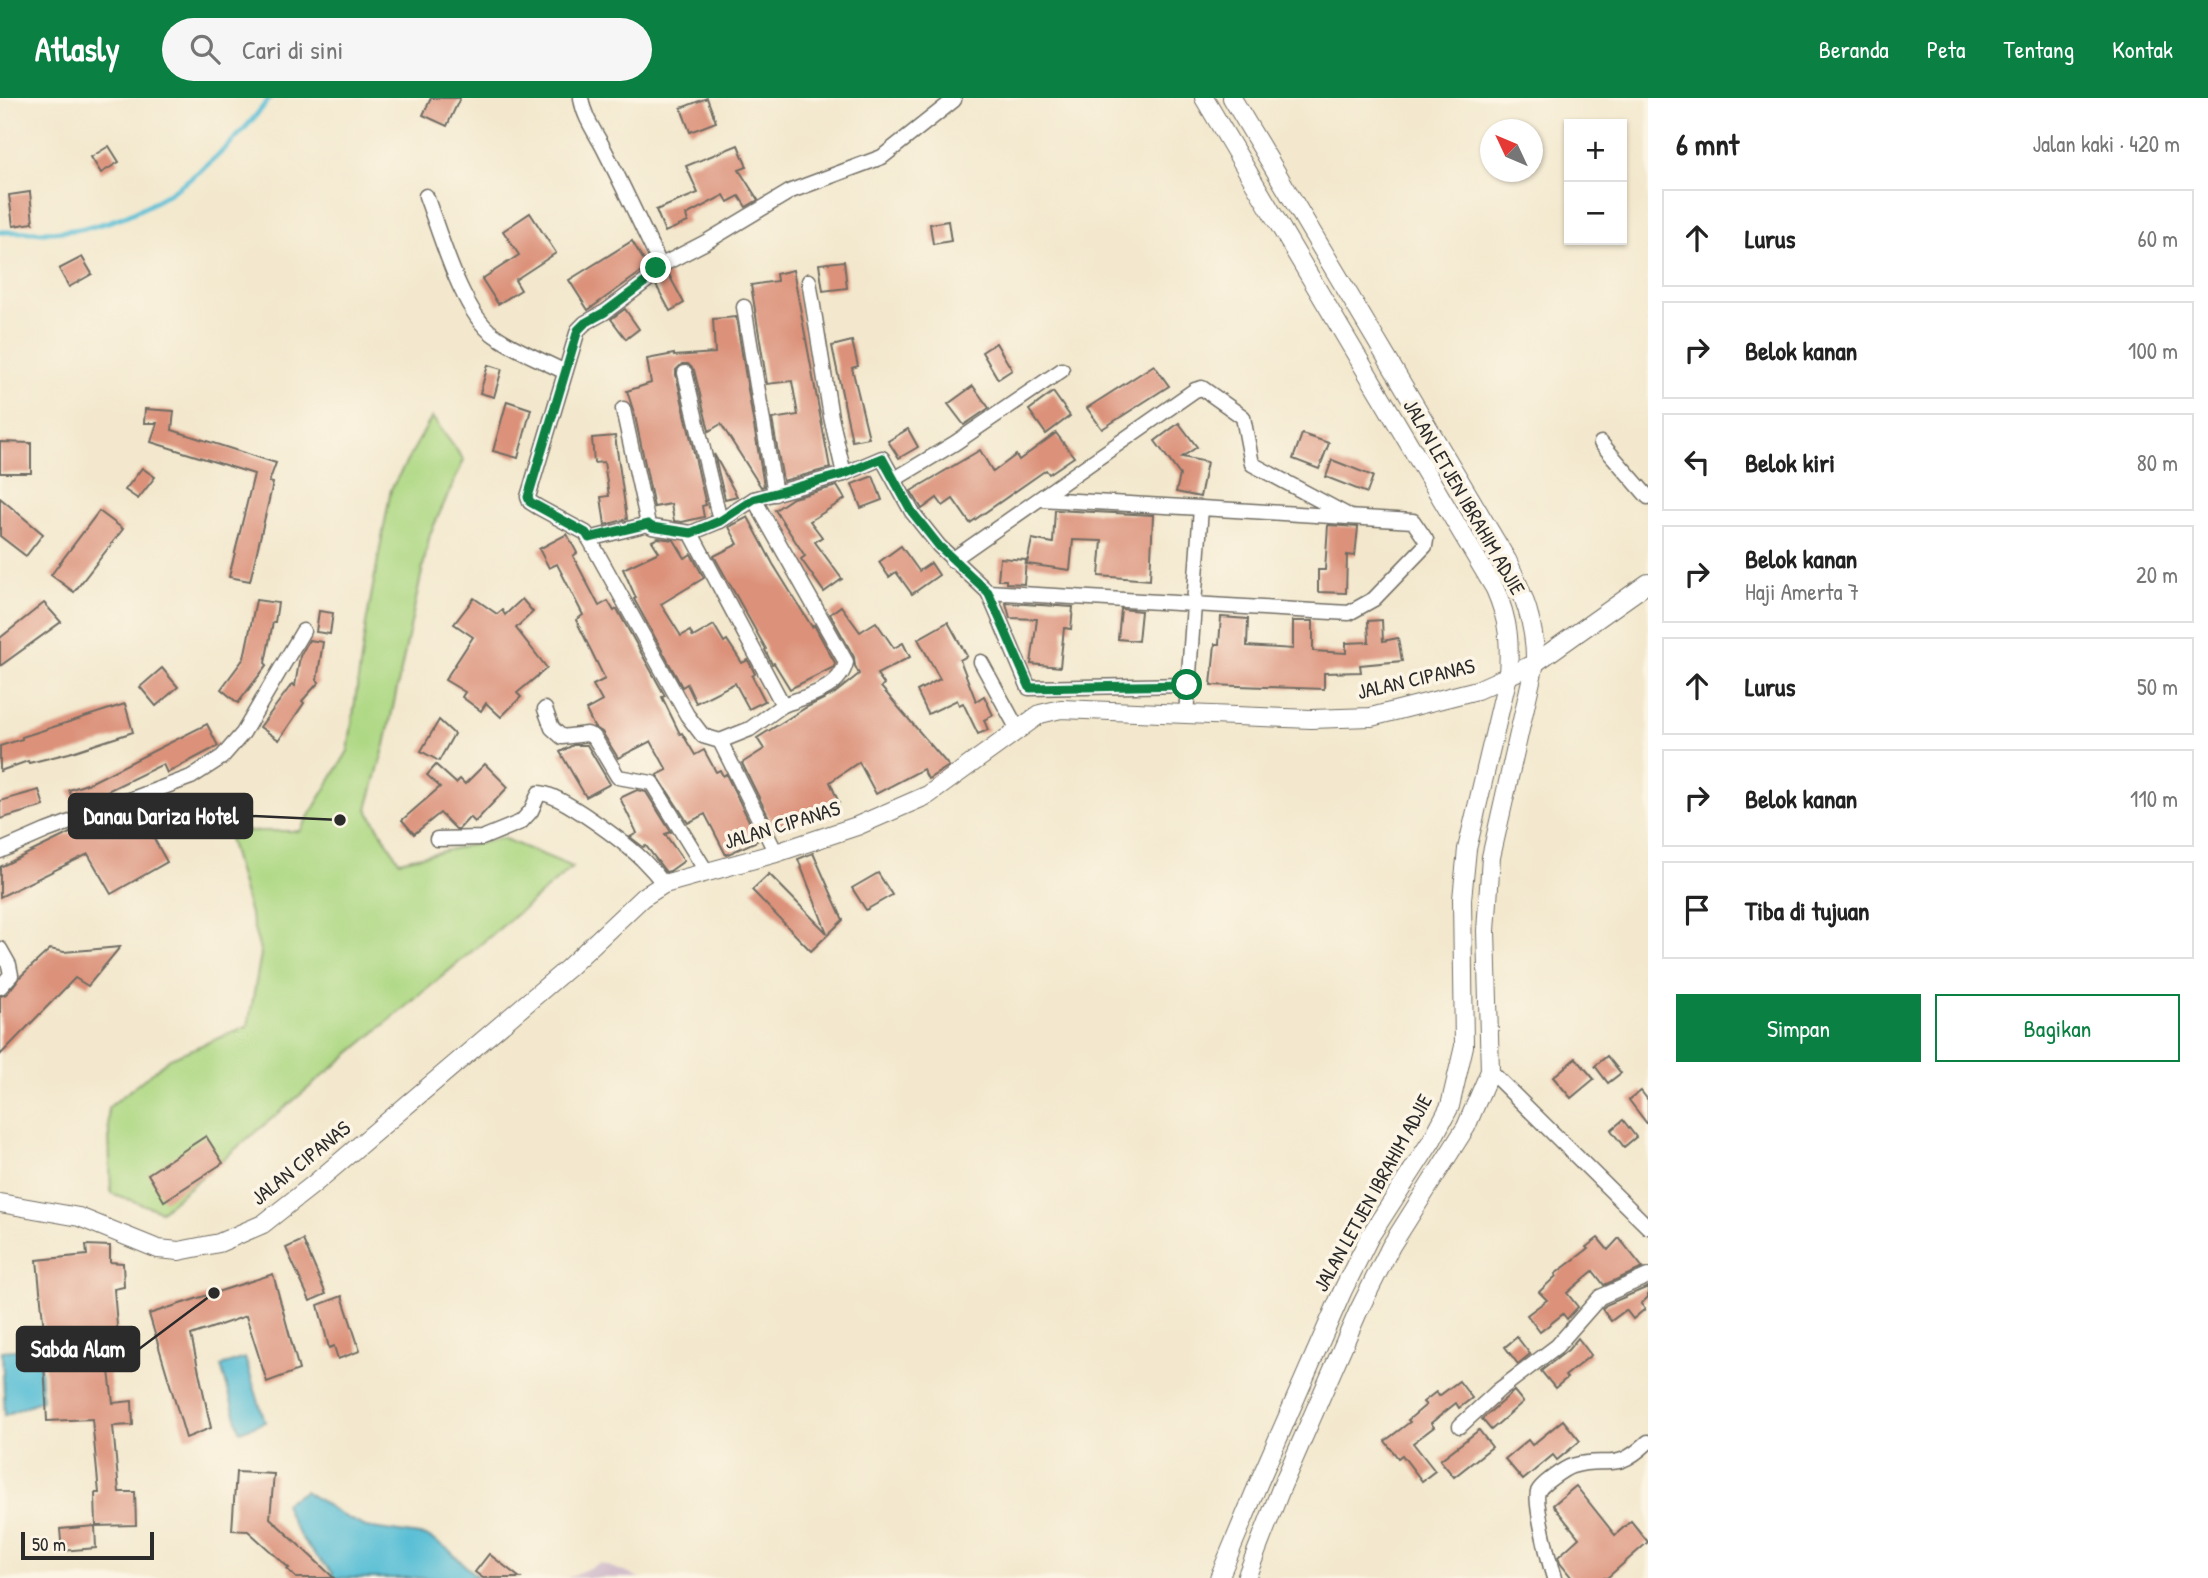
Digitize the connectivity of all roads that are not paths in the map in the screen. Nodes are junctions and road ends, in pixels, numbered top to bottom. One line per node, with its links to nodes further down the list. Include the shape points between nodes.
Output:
1 (581, 98): 6 (street, via 657,258)
2 (1204, 98): 33 (street, JALAN LETJEN IBRAHIM ADJIE, via 1495,589 1509,628)
3 (1232, 98): 32 (street, JALAN LETJEN IBRAHIM ADJIE, via 1507,560 1530,617)
4 (954, 100): 6 (street, via 882,157 791,191)
5 (426, 196): 10 (street, via 477,317 491,334)
6 (656, 268): 10 (street, via 653,276 578,330)
7 (809, 281): 14 (street)
8 (744, 307): 16 (street)
9 (1062, 370): 15 (street)
10 (565, 372): 25 (street, via 528,497)
11 (685, 373): 22 (street)
12 (623, 409): 23 (street)
13 (1601, 443): 17 (street)
14 (844, 474): 15 (street, via 878,458 885,461); 16 (street)
15 (895, 479): 26 (street, via 912,512)
16 (775, 494): 18 (street)
17 (1648, 497)
18 (754, 499): 22 (street); 35 (street, via 846,663 836,681)
19 (1040, 499): 20 (street); 21 (street, via 1202,388 1243,417 1252,464); 26 (street)
20 (1200, 508): 21 (street); 29 (street)
21 (1353, 517): 29 (street, via 1413,521 1426,540 1374,599 1360,608 1349,613)
22 (720, 521): 24 (street)
23 (648, 524): 24 (street); 25 (street)
24 (691, 533): 35 (street)
25 (589, 538): 39 (street, via 687,715 704,736)
26 (952, 561): 28 (street)
27 (1648, 583): 32 (street, JALAN CIPANAS)
28 (988, 592): 29 (street); 34 (street, via 1030,688)
29 (1194, 604): 34 (street)
30 (303, 631): 41 (street, via 243,733 222,757 191,777)
31 (981, 662): 38 (street)
32 (1535, 663): 33 (street, JALAN CIPANAS); 47 (street, JALAN LETJEN IBRAHIM ADJIE, via 1491,858 1486,931)
33 (1508, 676): 37 (street, JALAN CIPANAS, via 1477,690 1371,717); 50 (street, JALAN LETJEN IBRAHIM ADJIE, via 1467,849 1462,899 1464,1046 1459,1076 1432,1140)
34 (1187, 685): 37 (street)
35 (783, 705): 39 (street, via 750,729)
36 (545, 709): 43 (street, via 552,728 562,737 594,737 618,776 652,783)
37 (1186, 715): 38 (street, JALAN CIPANAS, via 1061,709 1040,714)
38 (1017, 728): 42 (street, JALAN CIPANAS, via 928,794 857,826)
39 (720, 741): 42 (street)
40 (438, 839): 44 (street, via 482,838 521,821 543,793 628,847)
41 (0, 851)
42 (776, 853): 43 (street, JALAN CIPANAS)
43 (706, 871): 44 (street, JALAN CIPANAS)
44 (664, 884): 48 (street, JALAN CIPANAS, via 642,898 568,968 263,1224 219,1243 179,1251 158,1249 79,1217)
45 (0, 949): 46 (street, via 11,975)
46 (0, 987)
47 (1490, 1072): 49 (street); 51 (street, JALAN LETJEN IBRAHIM ADJIE, via 1466,1127)
48 (0, 1203)
49 (1648, 1227)
50 (1370, 1236): 51 (street); 55 (street, JALAN LETJEN IBRAHIM ADJIE)
51 (1391, 1246): 56 (street, JALAN LETJEN IBRAHIM ADJIE, via 1287,1474)
52 (1648, 1276): 53 (street, via 1600,1297 1557,1346)
53 (1460, 1426)
54 (1648, 1442): 57 (street, via 1625,1461 1571,1466 1539,1489 1538,1505)
55 (1219, 1578)
56 (1246, 1578)
57 (1554, 1578)

